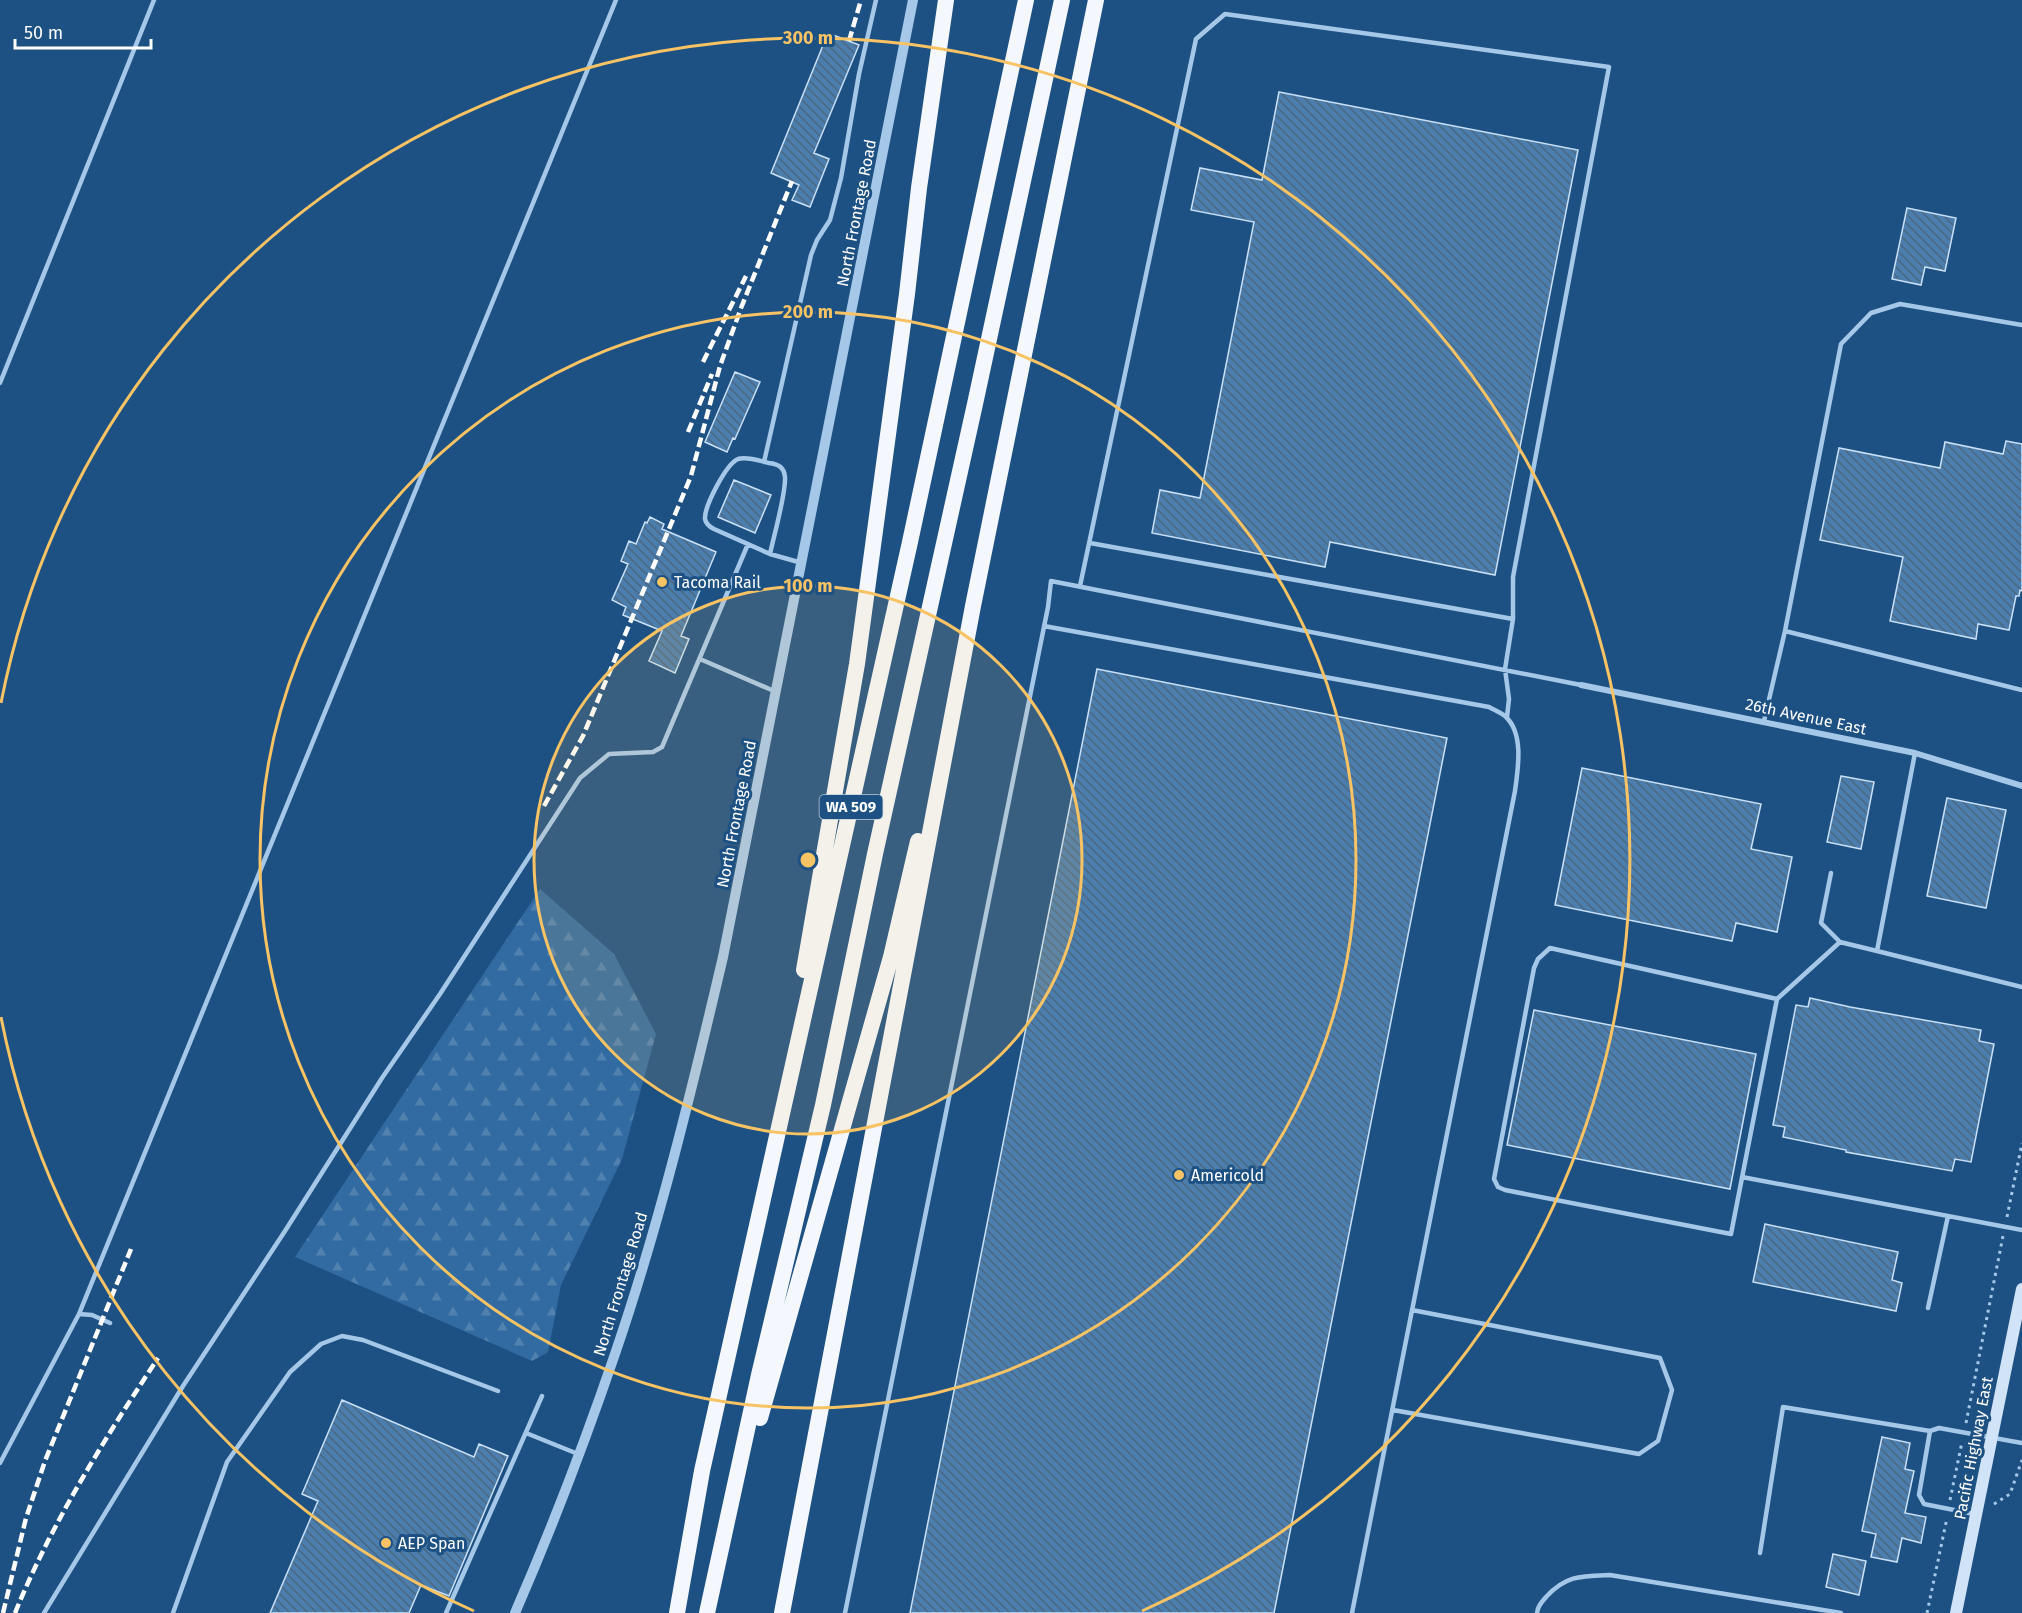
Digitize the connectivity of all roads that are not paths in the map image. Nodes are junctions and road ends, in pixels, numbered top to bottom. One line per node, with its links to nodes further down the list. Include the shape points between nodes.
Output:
1 (154, 0): 10 (lane)
2 (615, 0): 42 (lane)
3 (876, 0): 11 (lane, via 841,178 830,220 811,255)
4 (914, 0): 15 (street, North Frontage Road)
5 (946, 0): 36 (highway, via 857,664)
6 (1026, 0): 36 (highway, WA 509)
7 (1062, 0): 55 (highway, WA 509, via 874,854 823,1105)
8 (1096, 0): 17 (highway)
9 (2022, 325): 20 (lane, via 1900,304 1870,314 1841,344)
10 (0, 383)
11 (764, 462): 13 (lane, via 743,458 734,462 720,480 706,516 711,528); 14 (lane, via 781,467 785,478)
12 (1090, 543): 16 (lane); 18 (lane); 18 (lane, via 1196,39 1225,14 1609,67 1513,577)
13 (748, 544): 14 (lane); 21 (lane)
14 (770, 554): 15 (lane)
15 (802, 563): 25 (street, North Frontage Road)
16 (1080, 586): 19 (lane, via 1052,581); 22 (lane)
17 (973, 606): 55 (highway, via 891,957); 62 (highway)
18 (1513, 620): 22 (lane)
19 (1044, 626): 26 (lane, via 1489,707); 63 (lane)
20 (1785, 631): 24 (lane); 27 (lane)
21 (700, 659): 25 (lane); 56 (lane, via 662,747 653,752 609,754 580,778 183,1386)
22 (1505, 669): 23 (lane); 26 (lane)
23 (1581, 685): 27 (street, 26th Avenue East)
24 (2022, 690)
25 (776, 691): 51 (street, North Frontage Road, via 723,957 692,1088 616,1350)
26 (1507, 717): 41 (lane, via 1520,754 1515,791)
27 (1764, 722): 28 (street, 26th Avenue East)
28 (1915, 753): 29 (street, 26th Avenue East); 32 (lane)
29 (2022, 786)
30 (1831, 873): 31 (lane, via 1821,923)
31 (1840, 942): 32 (lane); 34 (lane)
32 (1877, 951): 33 (lane)
33 (2022, 987)
34 (1777, 999): 35 (lane); 35 (lane, via 1550,948 1534,968 1494,1179 1504,1191 1731,1234)
35 (1742, 1178): 37 (lane)
36 (766, 1188): 60 (highway, WA 509, via 702,1471)
37 (1948, 1216): 38 (lane); 40 (lane)
38 (2022, 1230)
39 (2022, 1289): 49 (main road, Pacific Highway East)
40 (1928, 1308)
41 (1412, 1310): 46 (lane); 46 (lane, via 1660,1358 1672,1390 1658,1441 1639,1454)
42 (79, 1314): 43 (lane); 52 (lane)
43 (110, 1323)
44 (498, 1391): 57 (lane, via 363,1340 342,1336 321,1344 290,1372 228,1462)
45 (542, 1396): 48 (lane)
46 (1393, 1410): 64 (lane)
47 (1929, 1431): 49 (lane, via 1939,1428); 53 (lane, via 1918,1495 1924,1504); 54 (lane, via 1783,1407)
48 (526, 1433): 51 (lane); 58 (lane)
49 (1992, 1438): 50 (lane); 53 (main road, Pacific Highway East)
50 (2022, 1443)
51 (578, 1454): 59 (street, North Frontage Road)
52 (0, 1463)
53 (1976, 1514): 67 (main road, Pacific Highway East)
54 (1760, 1552)
55 (711, 1592): 61 (highway, WA 509)
56 (44, 1613)
57 (173, 1613)
58 (446, 1613)
59 (515, 1613)
60 (677, 1613)
61 (707, 1613)
62 (782, 1613)
63 (845, 1613)
64 (1352, 1613)
65 (1537, 1613): 66 (lane, via 1538,1606 1555,1587 1574,1577 1610,1575)
66 (1841, 1613)
67 (1956, 1613)

